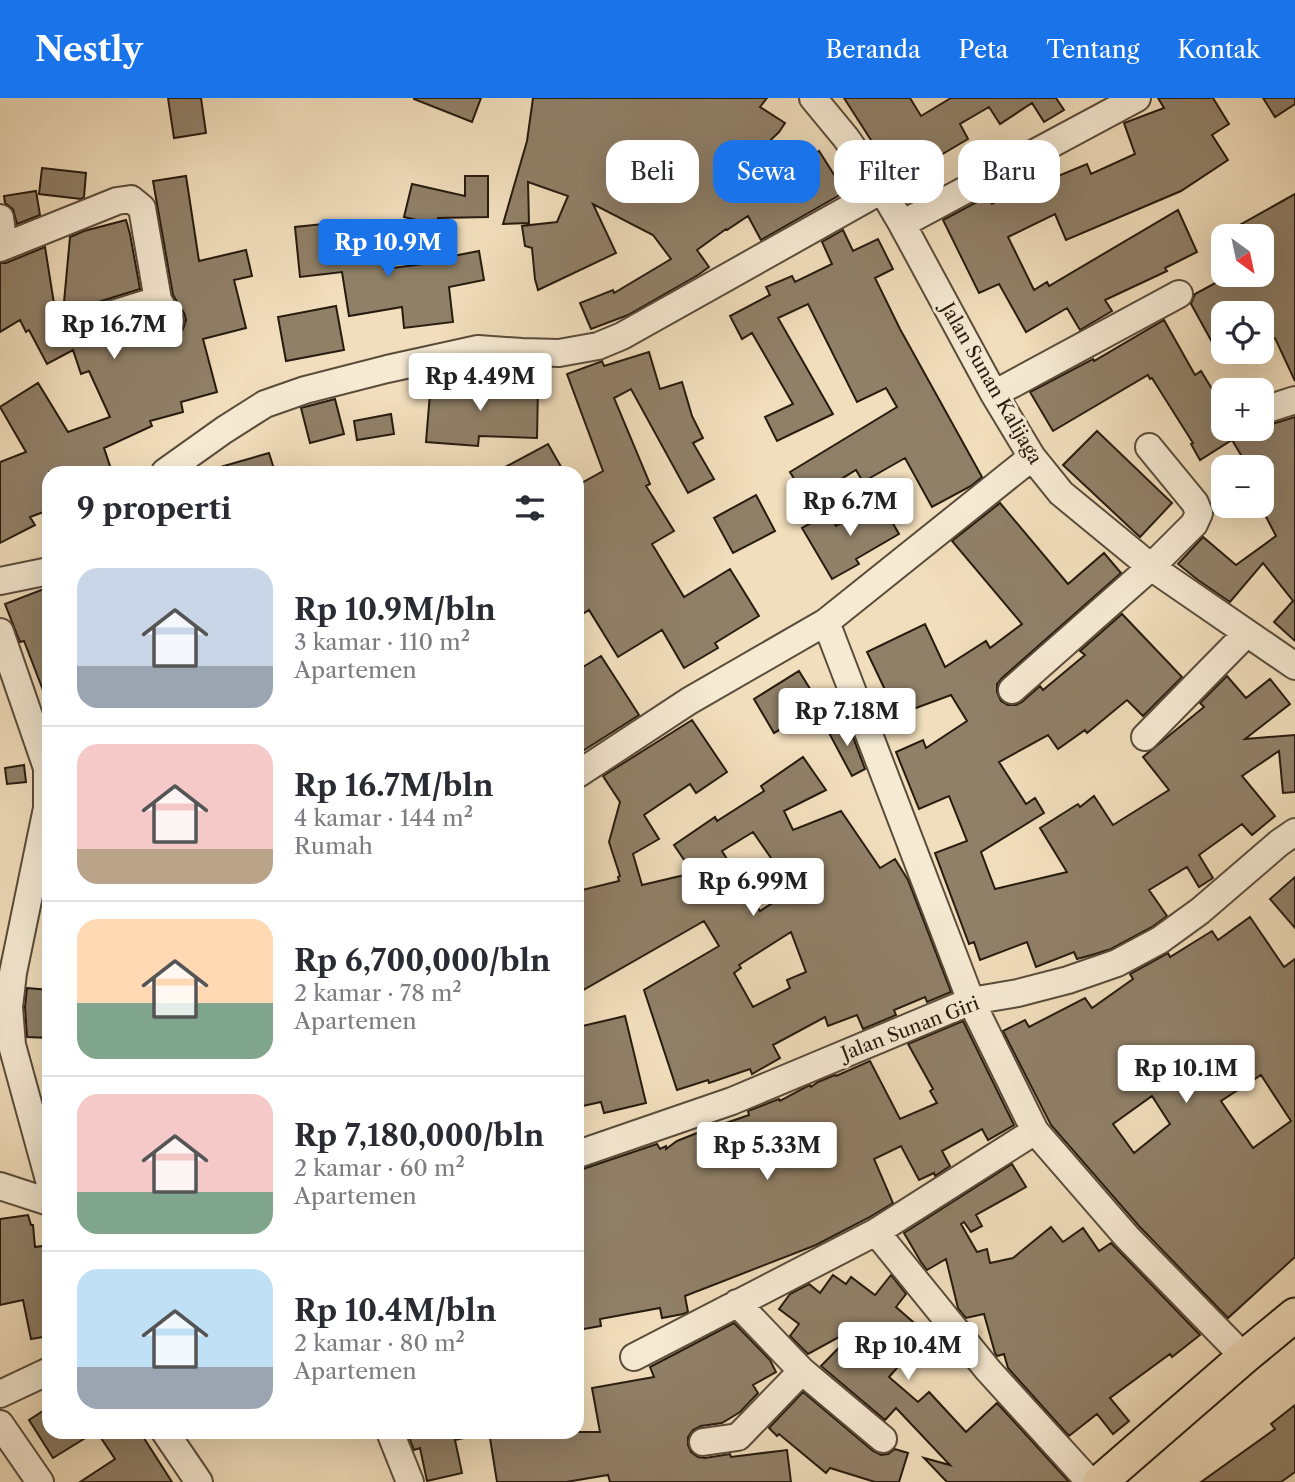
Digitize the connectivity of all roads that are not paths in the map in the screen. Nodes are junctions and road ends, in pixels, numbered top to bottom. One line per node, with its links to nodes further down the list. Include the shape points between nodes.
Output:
1 (813, 98): 3 (street, Jalan Sunan Kalijaga)
2 (1137, 98): 7 (street)
3 (847, 140)
4 (859, 203): 16 (street, via 598,346 559,353 478,349 305,390 265,404)
5 (890, 203): 7 (street, Jalan Sunan Kalijaga)
6 (0, 218): 8 (street)
7 (902, 224): 11 (street, Jalan Sunan Kalijaga)
8 (2, 247): 10 (street, via 117,201 131,199 142,208 164,310)
9 (1179, 294): 11 (street)
10 (62, 330)
11 (994, 394): 15 (street, Jalan Sunan Kalijaga)
12 (1295, 400): 13 (street)
13 (1274, 407)
14 (1149, 447): 17 (street, via 1199,513 1194,524)
15 (1032, 457): 17 (street, Jalan Sunan Kalijaga, via 1061,493); 20 (street)
16 (173, 466)
17 (1151, 567): 22 (street, Jalan Sunan Kalijaga); 24 (street)
18 (42, 572): 19 (street)
19 (0, 581)
20 (826, 622): 27 (street, via 689,701); 31 (street)
21 (0, 632): 26 (street)
22 (1247, 634): 23 (street, Jalan Sunan Kalijaga); 25 (street)
23 (1295, 666)
24 (1012, 690)
25 (1144, 737)
26 (42, 754)
27 (584, 770)
28 (42, 824): 30 (street)
29 (1295, 832): 31 (street, Jalan Sunan Giri, via 1160,940 1117,963 1068,980)
30 (12, 921): 34 (street, via 12,1045)
31 (971, 1001): 32 (street); 33 (street, Jalan Sunan Giri, via 732,1101)
32 (1035, 1131): 37 (street); 42 (street, via 1127,1237)
33 (584, 1152)
34 (42, 1154)
35 (0, 1186): 36 (street)
36 (42, 1200)
37 (876, 1232): 38 (street); 54 (street, via 988,1370)
38 (737, 1303): 41 (street); 43 (street)
39 (1295, 1315): 42 (main road)
40 (1295, 1342): 56 (main road)
41 (634, 1357)
42 (1244, 1357): 55 (main road)
43 (802, 1371): 49 (street); 50 (street, via 738,1437)
44 (42, 1374): 45 (street)
45 (0, 1394)
46 (0, 1424): 51 (street)
47 (170, 1439): 52 (street)
48 (393, 1439): 53 (street)
49 (883, 1439)
50 (703, 1442)
51 (40, 1482)
52 (199, 1482)
53 (410, 1482)
54 (1090, 1482)
55 (1100, 1482)
56 (1131, 1482)

